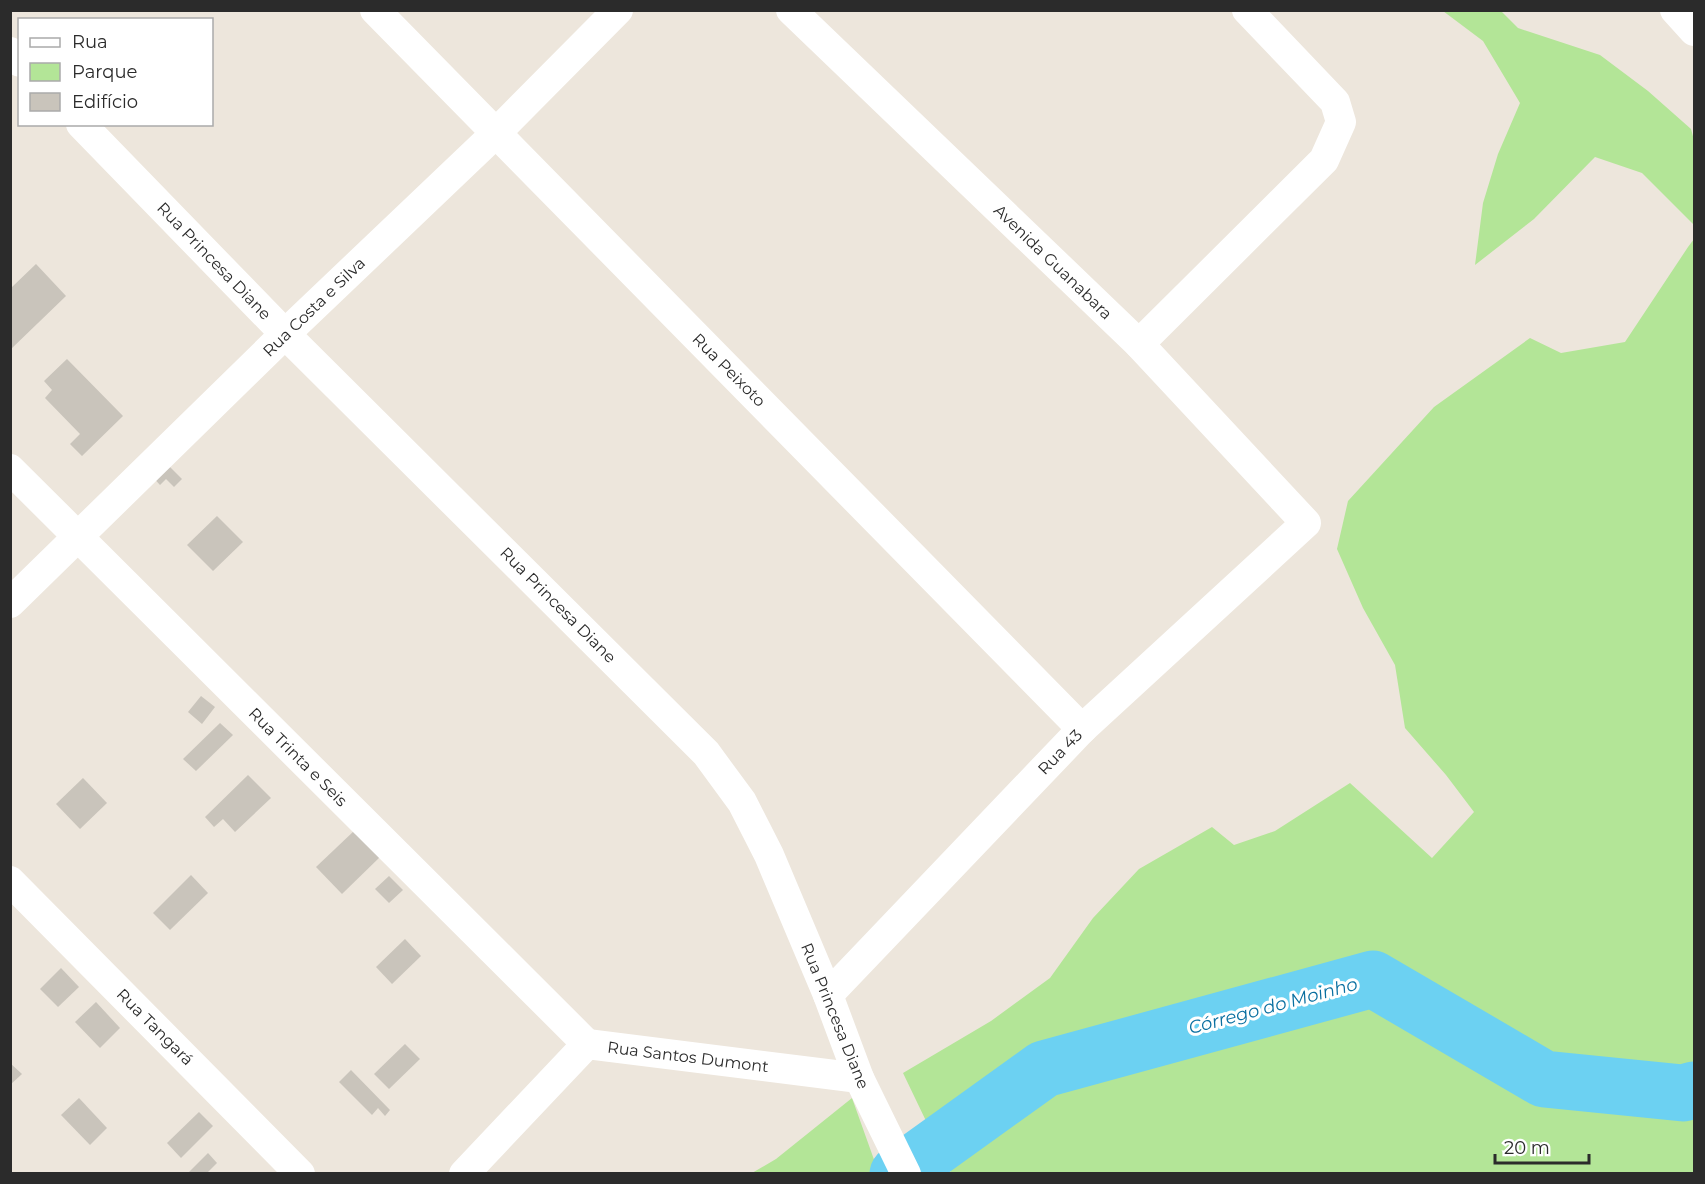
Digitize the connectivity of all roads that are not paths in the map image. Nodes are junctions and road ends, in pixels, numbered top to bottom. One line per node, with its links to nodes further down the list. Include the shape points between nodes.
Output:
1 (375, 10): 8 (street, Rua Peixoto)
2 (618, 10): 8 (street, Rua Costa e Silva)
3 (791, 10): 10 (street, Avenida Guanabara)
4 (1247, 10): 10 (street, via 1335,102 1341,122 1324,159)
5 (1675, 10): 6 (street)
6 (1695, 31)
7 (83, 126): 9 (street, Rua Princesa Diane)
8 (496, 133): 9 (street, Rua Costa e Silva); 15 (street, Rua Peixoto)
9 (285, 334): 13 (street, Rua Costa e Silva); 17 (street, Rua Princesa Diane, via 706,753 742,802 769,855)
10 (1139, 344): 12 (street, Avenida Guanabara)
11 (10, 469): 13 (street, Rua Trinta e Seis)
12 (1306, 523): 15 (street, Rua 43)
13 (78, 538): 14 (street, Rua Costa e Silva); 18 (street, Rua Trinta e Seis)
14 (10, 603)
15 (1082, 729): 17 (street, Rua 43)
16 (10, 882): 20 (street, Rua Tangará)
17 (828, 995): 19 (street, Rua Princesa Diane)
18 (587, 1044): 19 (street, Rua Santos Dumont); 21 (street, Rua Santos Dumont)
19 (859, 1078): 22 (street, Rua Princesa Diane)
20 (300, 1173)
21 (464, 1173)
22 (906, 1173)

